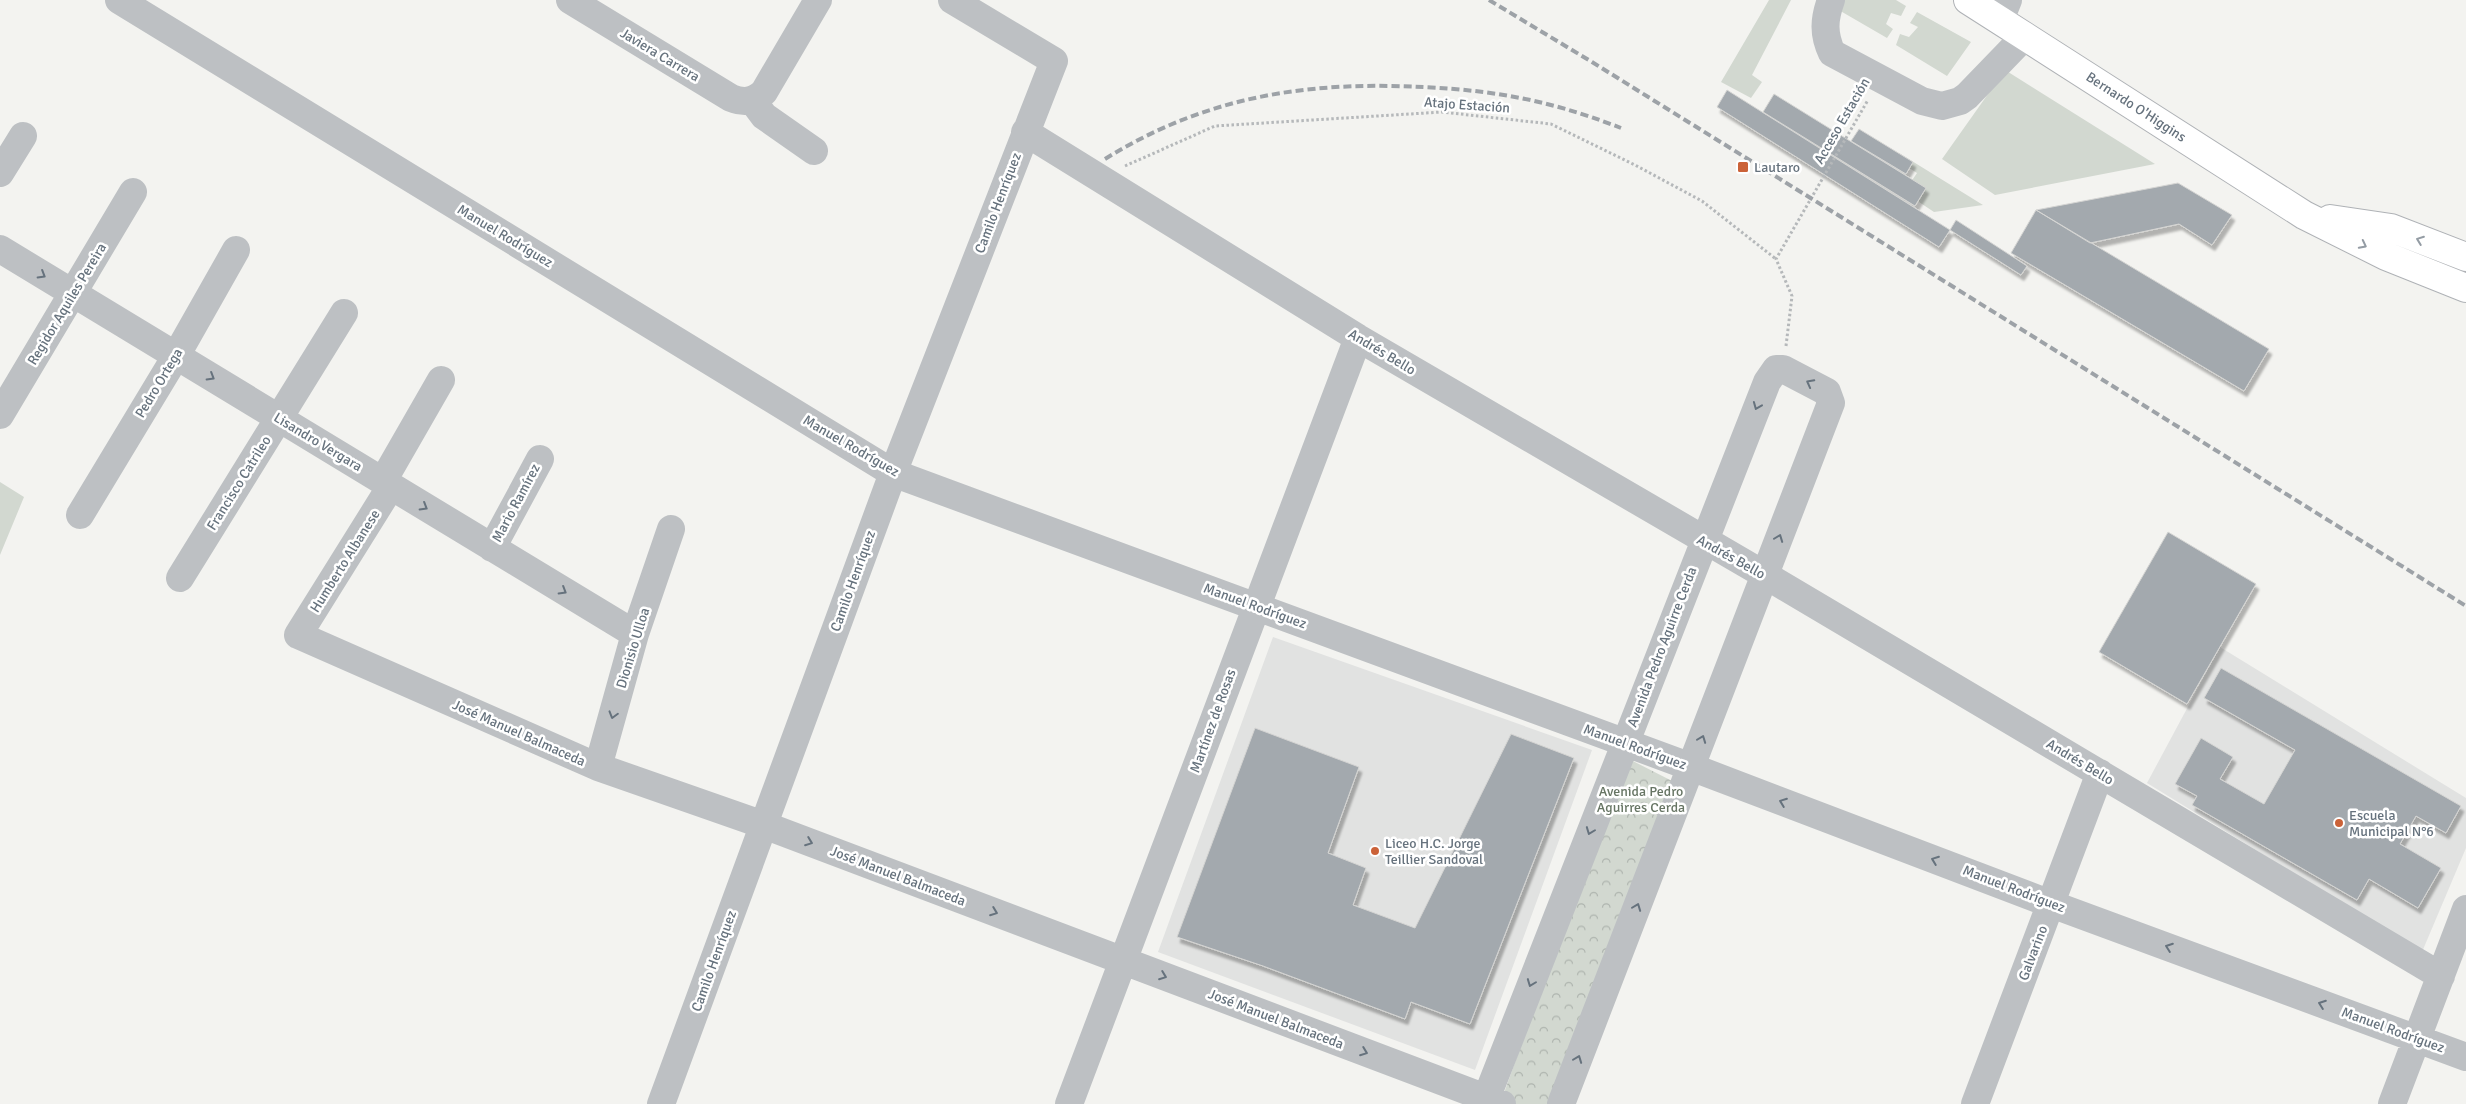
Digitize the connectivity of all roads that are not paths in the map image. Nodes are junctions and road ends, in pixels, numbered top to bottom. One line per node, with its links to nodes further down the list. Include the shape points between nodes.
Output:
1 (119, 0): 28 (street, Manuel Rodríguez)
2 (570, 0): 9 (street, Javiera Carrera, via 731,98 745,102)
3 (818, 0): 9 (street, via 764,92)
4 (952, 0): 10 (street, Camilo Henríquez, via 1054,61)
5 (1831, 0): 8 (street, via 1824,23 1832,53 1931,105 1950,105 1967,96)
6 (1968, 0): 7 (main road, Bernardo O'Higgins)
7 (2004, 10): 8 (main road, Bernardo O'Higgins)
8 (2025, 36): 15 (main road, Bernardo O'Higgins)
9 (752, 100): 12 (street, via 764,116)
10 (1025, 132): 22 (street, Andrés Bello); 28 (street, Camilo Henríquez)
11 (23, 136): 13 (street)
12 (814, 151)
13 (0, 173)
14 (133, 192): 20 (street, Regidor Aquiles Pereira)
15 (2304, 215): 18 (main road, Bernardo O'Higgins, one-way to 15, via 2391,228); 19 (main road, Bernardo O'Higgins, one-way to 19, via 2386,256)
16 (0, 249): 20 (street, Lisandro Vergara, one-way to 20)
17 (236, 250): 23 (street, Pedro Ortega)
18 (2466, 257)
19 (2466, 288)
20 (73, 294): 23 (street, Lisandro Vergara); 25 (street, Regidor Aquiles Pereira)
21 (344, 313): 26 (street, Francisco Catrileo)
22 (1358, 338): 32 (street, Andrés Bello); 36 (street, Martínez de Rosas)
23 (176, 356): 26 (street, Lisandro Vergara, one-way to 26); 30 (street, Pedro Ortega)
24 (441, 380): 29 (street, Humberto Albanese)
25 (0, 415)
26 (279, 418): 29 (street, Lisandro Vergara); 35 (street, Francisco Catrileo)
27 (540, 459): 33 (street, Mario Ramírez)
28 (893, 473): 36 (street, Manuel Rodríguez); 43 (street, Camilo Henríquez)
29 (387, 484): 33 (street, Lisandro Vergara, one-way to 33); 38 (street, Humberto Albanese)
30 (80, 515)
31 (671, 529): 37 (street, Dionisio Ulloa)
32 (1703, 541): 34 (street, Andrés Bello); 34 (street, Avenida Pedro Aguirre Cerda, one-way to 32, via 1831,403 1827,392 1783,368 1776,369 1767,382); 39 (street, Avenida Pedro Aguirre Cerda)
33 (492, 548): 37 (street, Lisandro Vergara, one-way to 37)
34 (1765, 575): 40 (street, one-way to 34); 42 (street, Andrés Bello)
35 (180, 578)
36 (1256, 607): 39 (street, Manuel Rodríguez); 46 (street, Martínez de Rosas)
37 (635, 634): 41 (street, Dionisio Ulloa, one-way to 41)
38 (298, 635): 41 (street, José Manuel Balmaceda)
39 (1624, 744): 40 (street, Manuel Rodríguez); 50 (street, Avenida Pedro Aguirre Cerda, one-way to 50)
40 (1691, 767): 44 (street, Manuel Rodríguez, one-way to 40); 53 (street, one-way to 40)
41 (598, 768): 43 (street, José Manuel Balmaceda)
42 (2100, 773): 44 (street, Galvarino); 47 (street, Andrés Bello)
43 (764, 825): 46 (street, José Manuel Balmaceda, one-way to 46); 51 (street, Camilo Henríquez)
44 (2052, 904): 48 (street, Manuel Rodríguez, one-way to 44); 54 (street, Galvarino)
45 (2466, 910): 47 (street)
46 (1124, 961): 50 (street, José Manuel Balmaceda, one-way to 50); 52 (street, Martínez de Rosas)
47 (2441, 976): 48 (street)
48 (2417, 1038): 49 (street, Manuel Rodríguez); 55 (street)
49 (2466, 1057)
50 (1491, 1102)
51 (661, 1104)
52 (1070, 1104)
53 (1561, 1104)
54 (1975, 1104)
55 (2392, 1104)

